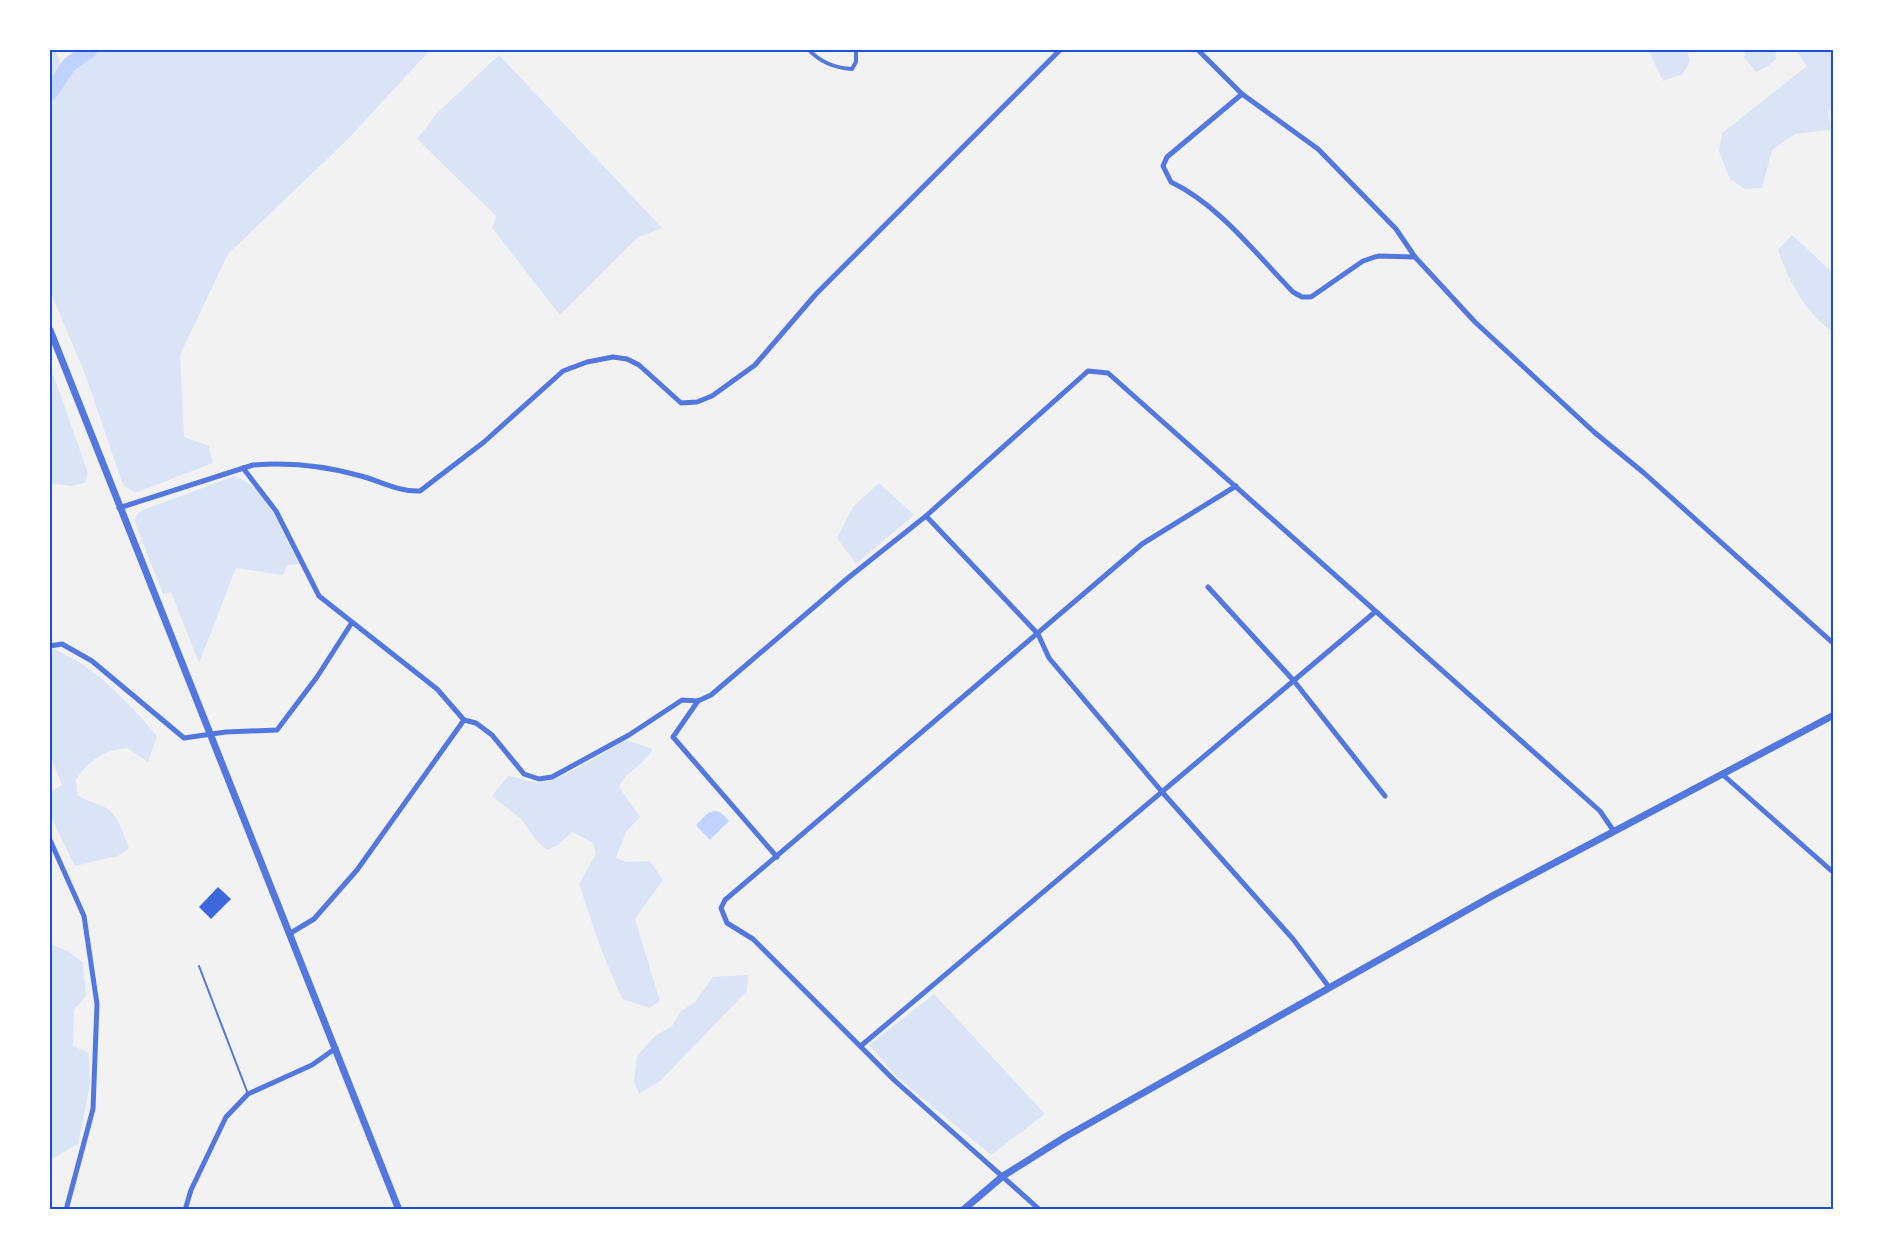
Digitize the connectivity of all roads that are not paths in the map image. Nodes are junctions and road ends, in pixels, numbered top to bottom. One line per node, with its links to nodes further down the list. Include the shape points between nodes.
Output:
1 (809, 50): 2 (street, via 830,65 852,69)
2 (856, 50)
3 (1060, 50): 8 (street, via 816,294 754,365 712,396 681,403 639,365 613,357 563,371 511,420 420,491 310,466 275,463)
4 (1198, 50): 5 (street)
5 (1242, 94): 6 (street, via 1318,149 1396,229); 6 (street, via 1167,157 1163,166 1171,183 1189,191 1234,230 1302,297 1311,297 1371,258)
6 (1415, 257): 16 (street, via 1475,322)
7 (50, 330): 10 (street)
8 (243, 468): 10 (street); 14 (street, via 276,511 319,596)
9 (1236, 486): 11 (street, via 1108,373 1088,372); 13 (street); 15 (street, via 1142,544)
10 (119, 508): 22 (street)
11 (926, 516): 15 (street); 19 (street, via 711,695)
12 (1208, 587): 18 (street)
13 (1375, 612): 18 (street); 26 (street, via 1600,811)
14 (351, 624): 21 (street, via 437,689); 22 (street, via 277,730)
15 (1038, 634): 24 (street, via 1049,658); 28 (street)
16 (1833, 645)
17 (50, 646): 22 (street, via 62,644 92,662 184,738)
18 (1294, 681): 24 (street); 25 (street)
19 (698, 701): 21 (street, via 682,700 610,745 552,777 539,779 524,774 492,735 476,723); 28 (street, via 674,737)
20 (1833, 715): 23 (street)
21 (464, 720): 30 (street, via 357,870 314,919)
22 (209, 734): 30 (street)
23 (1722, 774): 26 (street); 29 (street)
24 (1163, 793): 32 (street, via 1293,939); 33 (street)
25 (1385, 796)
26 (1613, 830): 32 (street)
27 (50, 840): 37 (street, via 84,916 97,1001 93,1110)
28 (777, 857): 33 (street, via 725,900 721,908 727,923 753,939)
29 (1833, 873)
30 (289, 934): 34 (street)
31 (200, 966): 35 (lane)
32 (1329, 987): 36 (street)
33 (862, 1045): 36 (street, via 894,1080)
34 (336, 1048): 35 (street, via 312,1065); 39 (street)
35 (248, 1094): 38 (street, via 226,1117)
36 (1002, 1176): 40 (street); 41 (street)
37 (66, 1209)
38 (185, 1209)
39 (399, 1209)
40 (963, 1209)
41 (1040, 1209)

